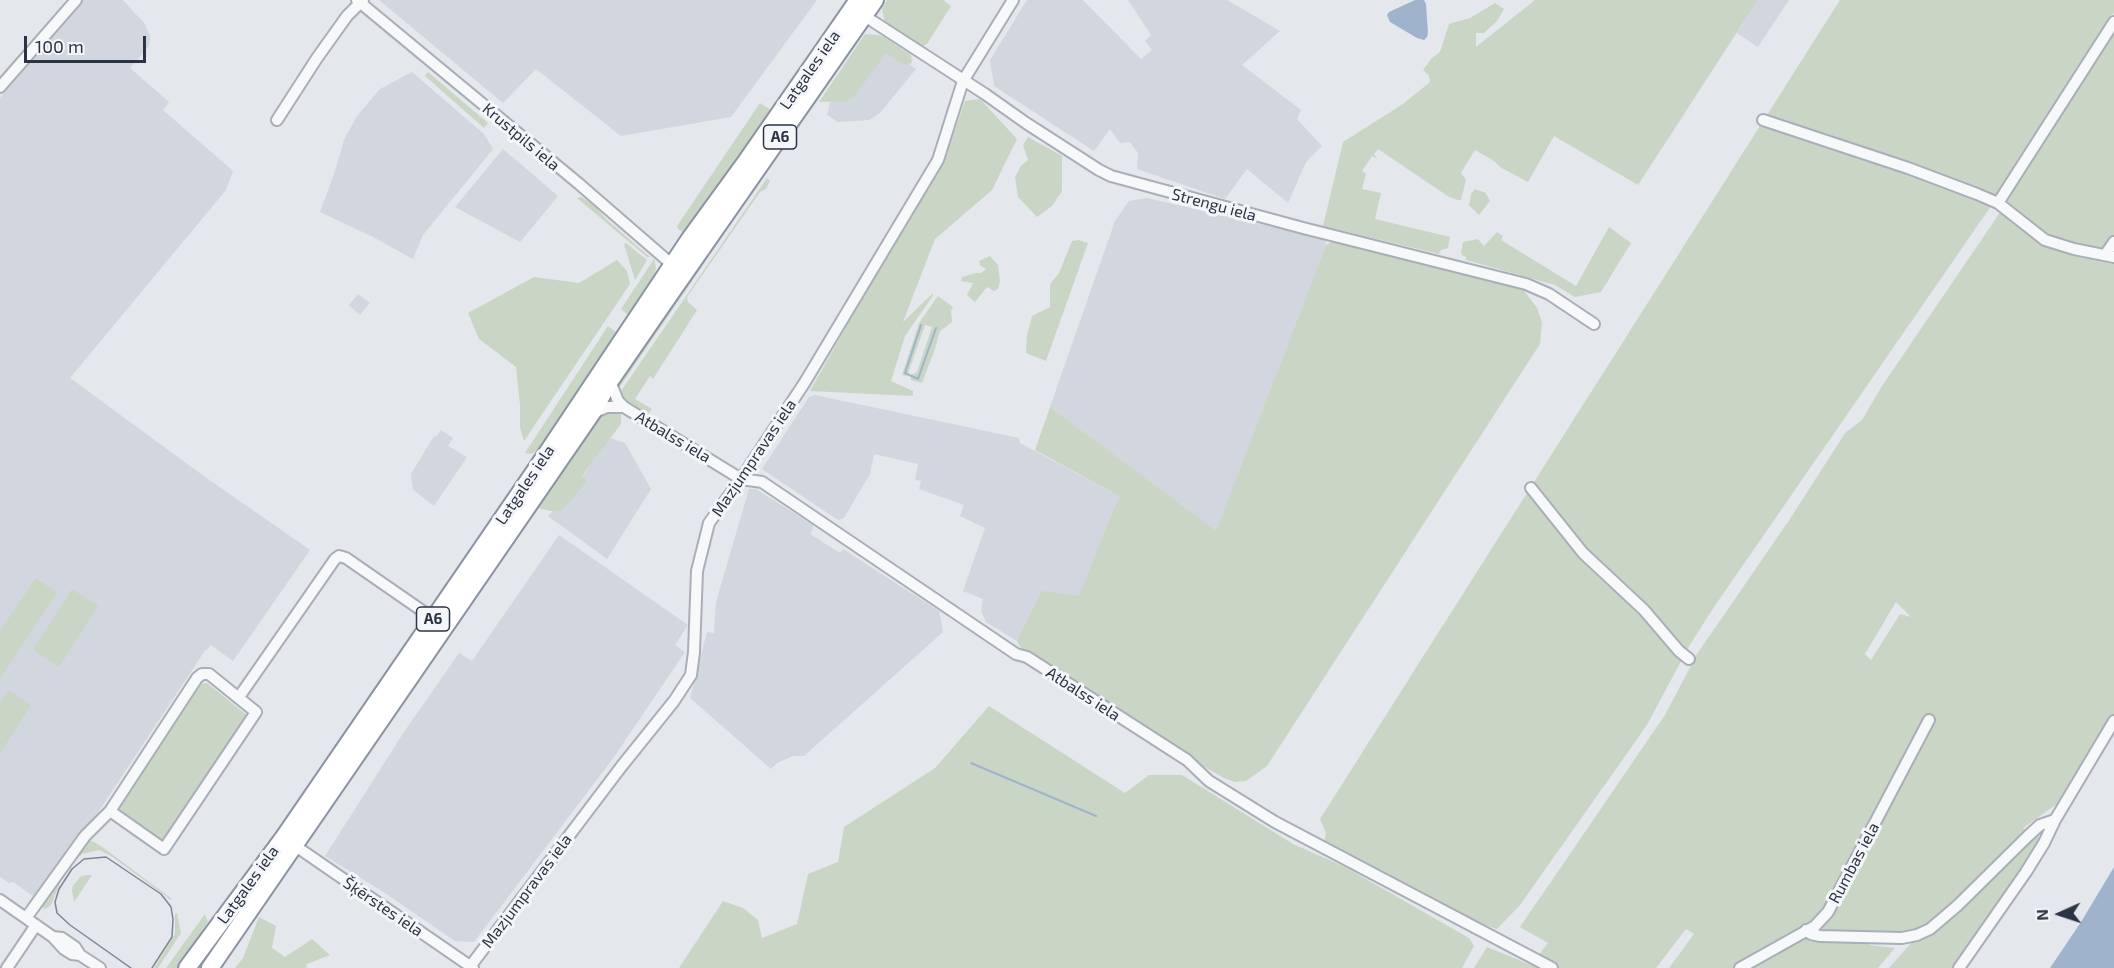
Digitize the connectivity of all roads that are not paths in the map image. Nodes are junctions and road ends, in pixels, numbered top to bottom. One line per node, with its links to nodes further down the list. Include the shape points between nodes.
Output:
1 (76, 0): 8 (street)
2 (875, 0): 5 (highway, Latgales iela / A6)
3 (1013, 0): 7 (street, Mazjumpravas iela)
4 (360, 1): 9 (street); 14 (street, Krustpils iela)
5 (858, 8): 7 (street, Strengu iela); 14 (highway, Latgales iela / A6)
6 (2114, 22): 11 (street)
7 (963, 81): 15 (street, Strengu iela, via 1111,176 1526,284 1549,294); 19 (street, Mazjumpravas iela, via 938,160 805,382)
8 (0, 87)
9 (277, 120)
10 (1763, 120): 11 (street, via 1908,168)
11 (1998, 203): 13 (street, via 2045,240)
12 (2114, 242): 13 (street)
13 (2110, 256)
14 (678, 270): 16 (highway, Latgales iela / A6); 21 (highway, Latgales iela / A6)
15 (1594, 324)
16 (610, 381): 17 (street, Atbalss iela); 18 (highway, Latgales iela / A6)
17 (624, 407): 18 (street, Atbalss iela, via 607,406); 19 (street, Atbalss iela)
18 (592, 413): 28 (highway, Latgales iela / A6)
19 (741, 479): 32 (street, Mazjumpravas iela, via 709,523 697,571 691,675); 37 (street, Atbalss iela, via 762,482 1016,654 1027,657 1187,760 1209,781 1275,822)
20 (1531, 488): 22 (street, via 1583,553)
21 (434, 619): 23 (street, via 339,556); 35 (highway, Latgales iela / A6, via 284,837)
22 (1689, 659)
23 (239, 697): 26 (street, via 209,674 196,678); 26 (street, via 256,712 164,849)
24 (1929, 720): 31 (street, Rumbas iela, via 1828,912)
25 (2114, 721): 27 (street)
26 (110, 811): 30 (street, via 85,836)
27 (2055, 820): 31 (street, via 2040,825 1957,906 1917,935 1820,936); 39 (street, via 2026,872)
28 (294, 845): 32 (street, Šķērstes iela); 36 (highway, Latgales iela / A6)
29 (0, 900): 30 (street)
30 (31, 922): 33 (street); 34 (street, via 64,949)
31 (1806, 930): 38 (street, Rumbas iela)
32 (471, 967)
33 (7, 968)
34 (100, 968)
35 (187, 968)
36 (210, 968)
37 (1552, 968)
38 (1740, 968)
39 (1959, 968)

